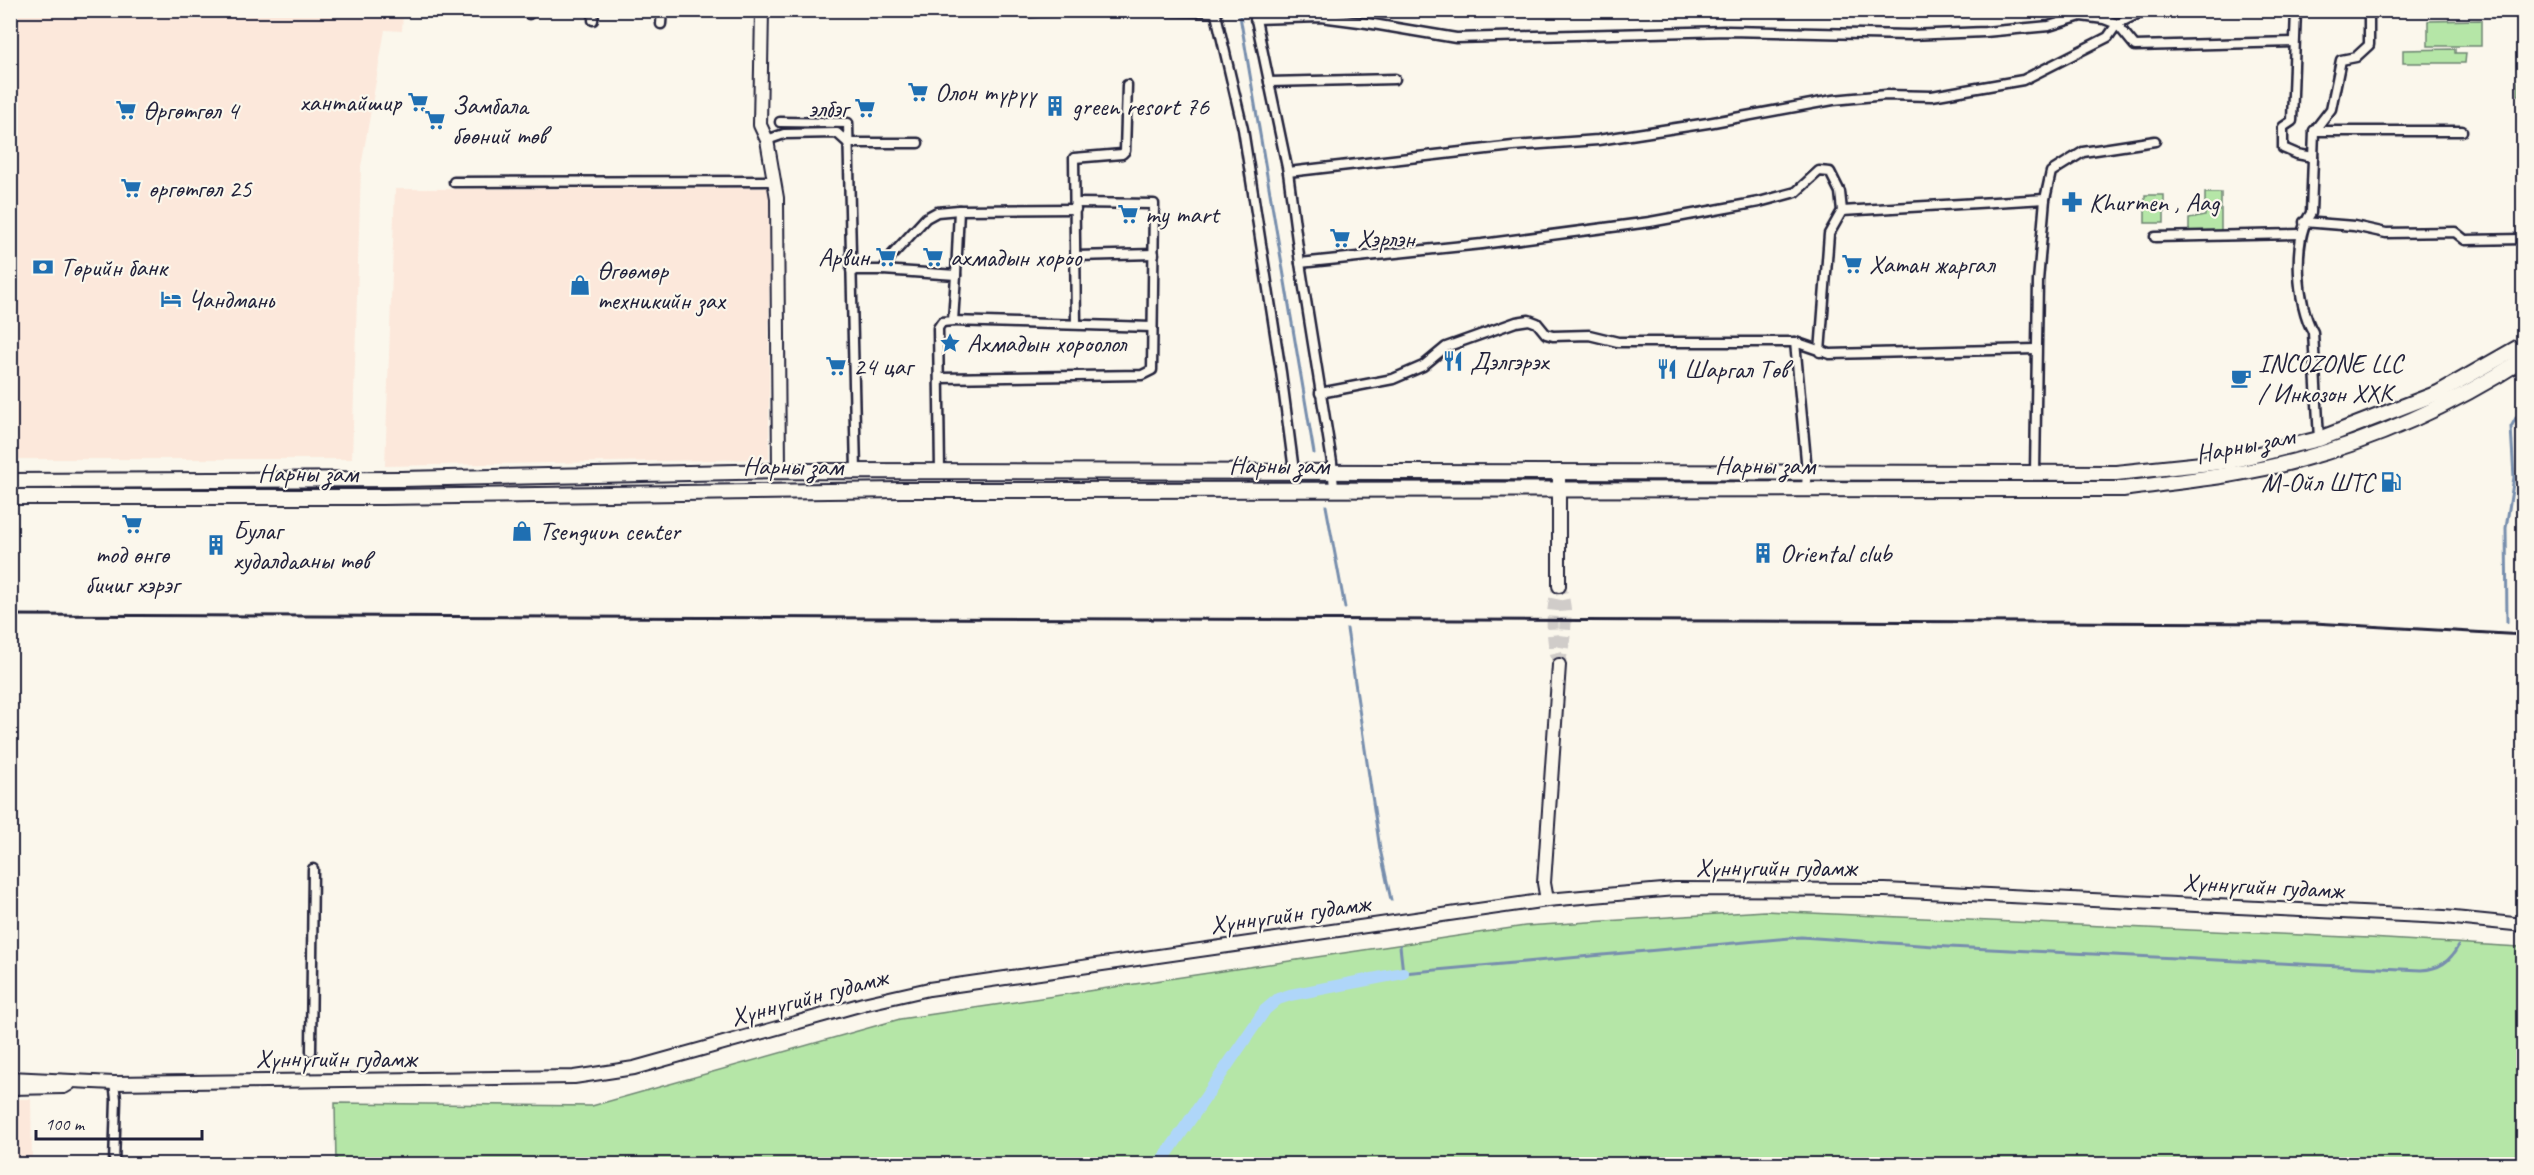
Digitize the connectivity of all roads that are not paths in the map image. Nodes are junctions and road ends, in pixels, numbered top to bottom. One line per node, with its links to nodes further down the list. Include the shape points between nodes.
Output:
1 (594, 10): 12 (street)
2 (662, 10): 13 (street)
3 (762, 10): 22 (main road, via 760,125)
4 (1067, 10): 10 (street)
5 (1126, 10): 9 (street)
6 (2146, 10): 14 (street)
7 (2296, 10): 15 (street)
8 (2369, 10): 20 (street, via 2370,45 2356,57 2341,60 2331,109)
9 (1215, 11): 58 (street, via 1243,129)
10 (1028, 12)
11 (1255, 15): 14 (street, via 1368,23 1456,38 1728,31 1964,33 2049,26 2081,16); 17 (street)
12 (593, 20)
13 (662, 24)
14 (2117, 24): 15 (street, via 2135,46); 27 (street, via 2108,37 2023,81 1932,96 1833,100 1598,140)
15 (2294, 42): 26 (street, via 2292,121 2283,127 2283,148)
16 (1395, 79): 17 (street)
17 (1269, 82): 27 (street)
18 (1127, 85): 31 (street, via 1125,151 1074,158)
19 (780, 122): 24 (street, via 848,123)
20 (2314, 130): 21 (street); 26 (street)
21 (2462, 131)
22 (767, 140): 24 (street, via 784,134 837,133); 28 (main road)
23 (2155, 141): 30 (street, via 2083,152 2051,172)
24 (848, 143): 25 (street); 41 (street)
25 (918, 143)
26 (2313, 157): 34 (street, via 2311,213)
27 (1288, 172): 40 (street)
28 (774, 181): 29 (street); 55 (main road)
29 (454, 182)
30 (2045, 199): 33 (street); 49 (street)
31 (1076, 206): 32 (street); 38 (street, via 1154,204); 39 (street)
32 (959, 210): 42 (street, via 936,212 926,218); 43 (street)
33 (1842, 211): 40 (street, via 1835,179 1830,172 1819,171 1796,192 1650,222); 50 (street, via 1829,234)
34 (2304, 222): 35 (street); 37 (street, via 2386,232 2455,231 2465,240)
35 (2301, 234): 36 (street); 54 (street, via 2299,292 2313,332)
36 (2155, 237)
37 (2523, 238)
38 (1154, 254): 39 (street); 46 (street)
39 (1076, 256): 45 (street)
40 (1300, 263): 53 (street)
41 (851, 270): 42 (street); 56 (street)
42 (883, 270): 43 (street)
43 (956, 275): 44 (street)
44 (953, 321): 45 (street); 52 (street, via 942,322 938,328)
45 (1076, 324): 46 (street)
46 (1152, 327): 52 (street, via 1152,370 1142,375)
47 (1795, 342): 50 (street); 53 (street, via 1618,342 1589,335 1545,334 1537,323 1529,320 1446,347 1423,366 1393,379); 61 (street)
48 (2523, 344): 54 (main road, Нарны зам, via 2438,393)
49 (2036, 349): 50 (street); 62 (street)
50 (1820, 352)
51 (2523, 359): 66 (main road, Нарны зам, via 2489,382 2382,432 2293,462 2233,474 2123,489)
52 (940, 378): 57 (street)
53 (1320, 393): 59 (street)
54 (2319, 439): 62 (main road, Нарны зам, via 2230,462 2116,472)
55 (779, 471): 56 (main road, Нарны зам); 63 (main road, Нарны зам, via 401,479)
56 (856, 471): 57 (main road, Нарны зам)
57 (940, 471): 58 (main road, Нарны зам)
58 (1294, 471): 59 (main road, Нарны зам)
59 (1332, 471): 60 (main road, Нарны зам); 64 (street)
60 (1559, 471): 61 (main road, Нарны зам); 65 (main road)
61 (1807, 471): 62 (main road, Нарны зам); 66 (street)
62 (2035, 472)
63 (10, 481)
64 (1334, 489): 65 (main road, Нарны зам); 67 (main road, Нарны зам)
65 (1559, 489): 66 (main road, Нарны зам); 68 (main road)
66 (1806, 489)
67 (10, 498)
68 (1559, 586)
69 (1559, 665): 71 (main road, via 1544,883)
70 (313, 869): 73 (street)
71 (1547, 900): 72 (main road, Хүннүгийн гудамж, via 1675,889 1875,889 2444,917); 76 (main road, Хүннүгийн гудамж, via 929,989 650,1064 596,1074 537,1079)
72 (2523, 925)
73 (311, 1051)
74 (10, 1078): 75 (main road, Хүннүгийн гудамж, via 59,1078)
75 (73, 1082): 76 (main road, Хүннүгийн гудамж); 77 (main road, Хүннүгийн гудамж, via 64,1087)
76 (114, 1083): 78 (street)
77 (10, 1088)
78 (114, 1164)

